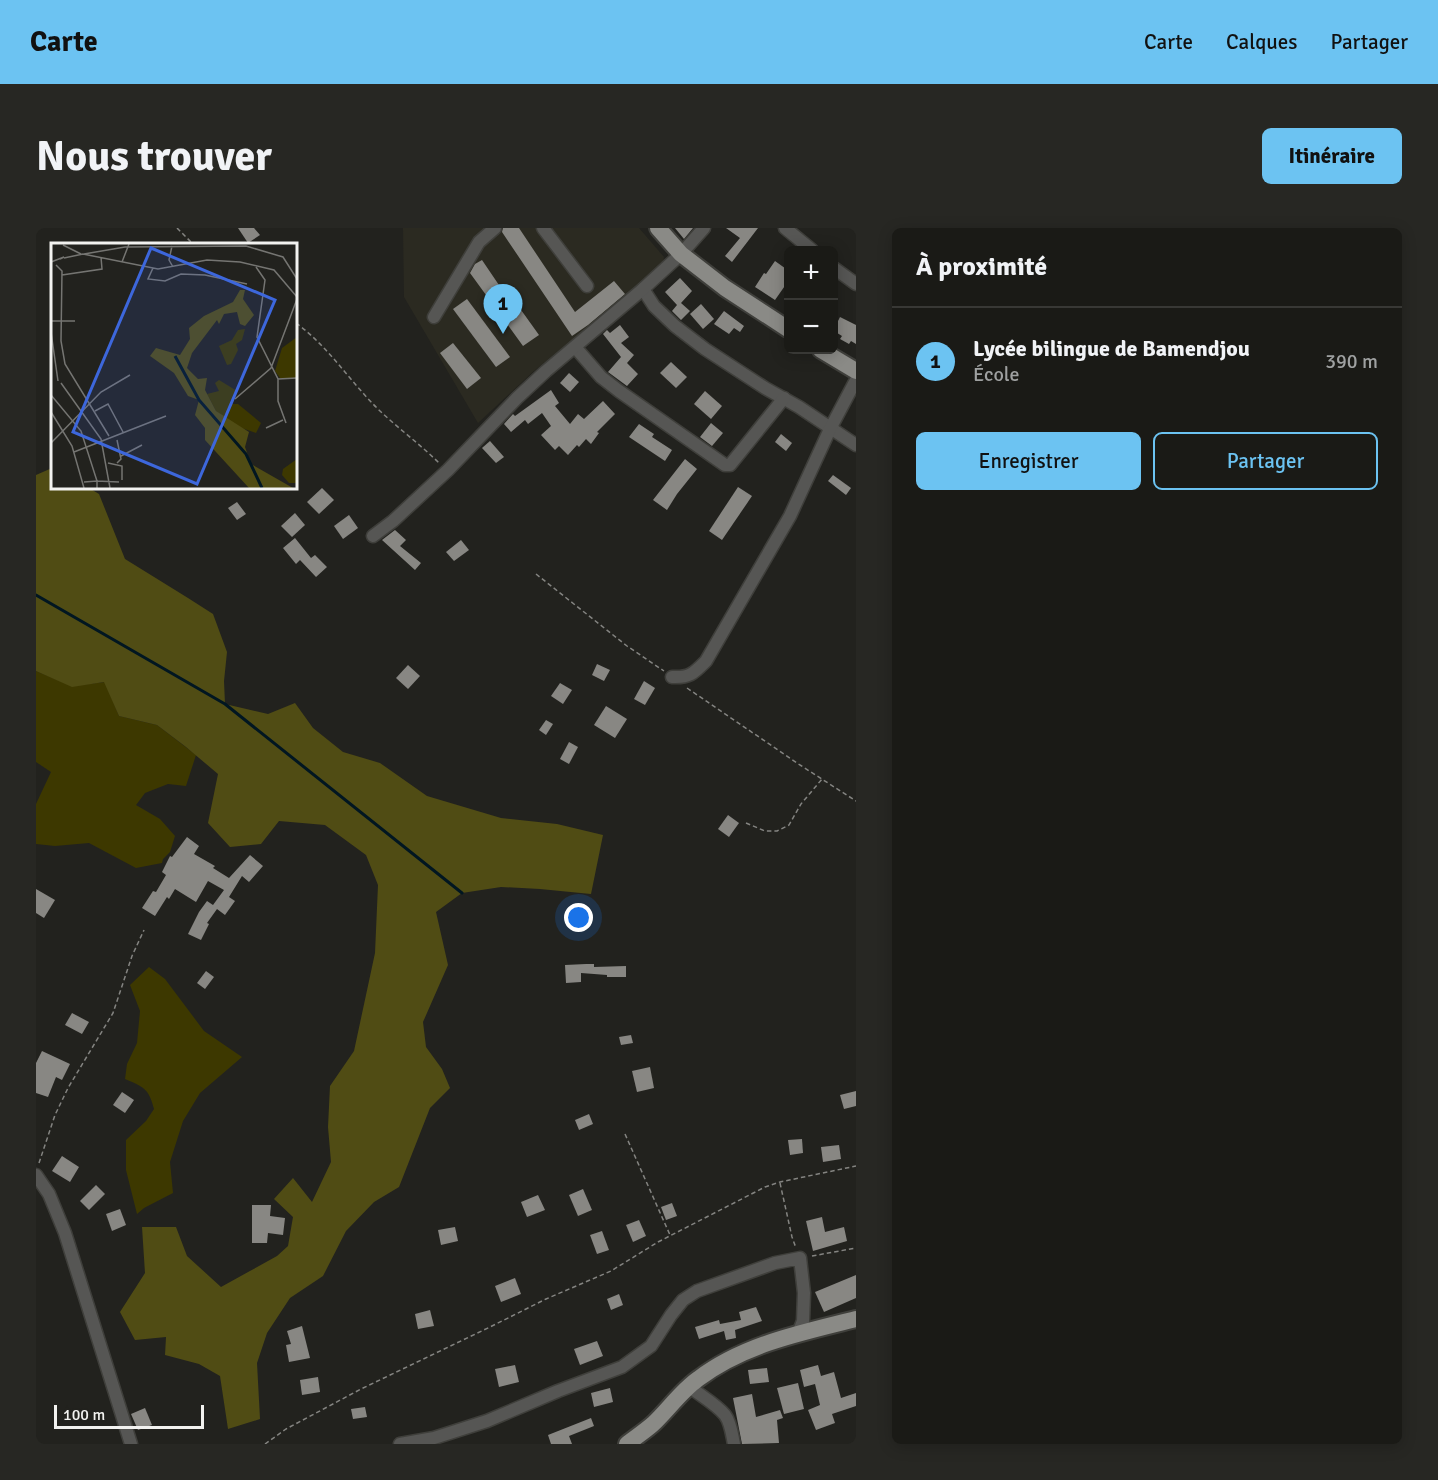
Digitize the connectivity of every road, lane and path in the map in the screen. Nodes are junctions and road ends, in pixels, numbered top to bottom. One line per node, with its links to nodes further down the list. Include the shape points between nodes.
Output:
1 (177, 228): 7 (path)
2 (495, 228): 14 (street, via 479,242)
3 (543, 228): 12 (street)
4 (658, 228): 9 (main road)
5 (704, 228): 9 (street)
6 (785, 228): 8 (street)
7 (192, 243)
8 (807, 246)
9 (681, 254): 13 (street); 16 (main road)
10 (838, 271): 11 (street)
11 (856, 284)
12 (587, 286)
13 (643, 289): 17 (street); 21 (street, via 675,326)
14 (434, 317)
15 (297, 324): 24 (path, via 380,411)
16 (784, 326)
17 (575, 347): 21 (street, via 618,391 725,465 730,465); 24 (street, via 517,398)
18 (828, 354): 19 (main road)
19 (856, 370)
20 (856, 380): 22 (street)
21 (784, 398): 22 (street)
22 (830, 429): 23 (street); 27 (street, via 790,516 706,661 692,674)
23 (856, 445)
24 (448, 470): 25 (street)
25 (373, 536)
26 (536, 574): 27 (path)
27 (672, 677): 28 (path)
28 (822, 778): 29 (path); 30 (path, via 789,825 765,831)
29 (856, 801)
30 (746, 824)
31 (144, 930): 34 (path, via 113,1013 55,1114)
32 (625, 1134): 36 (path)
33 (856, 1166): 35 (path)
34 (38, 1169): 42 (street, via 65,1233)
35 (780, 1182): 36 (path); 38 (path)
36 (671, 1235): 43 (path, via 611,1271 371,1385)
37 (856, 1248): 38 (path)
38 (800, 1258): 40 (street, via 804,1293 803,1321); 44 (street, via 697,1291 683,1300 651,1346 622,1367 487,1421)
39 (856, 1318): 40 (main road)
40 (798, 1334): 41 (main road, via 728,1360)
41 (690, 1387): 45 (main road); 46 (street, via 726,1416)
42 (131, 1444)
43 (265, 1444)
44 (400, 1444)
45 (627, 1444)
46 (734, 1444)

